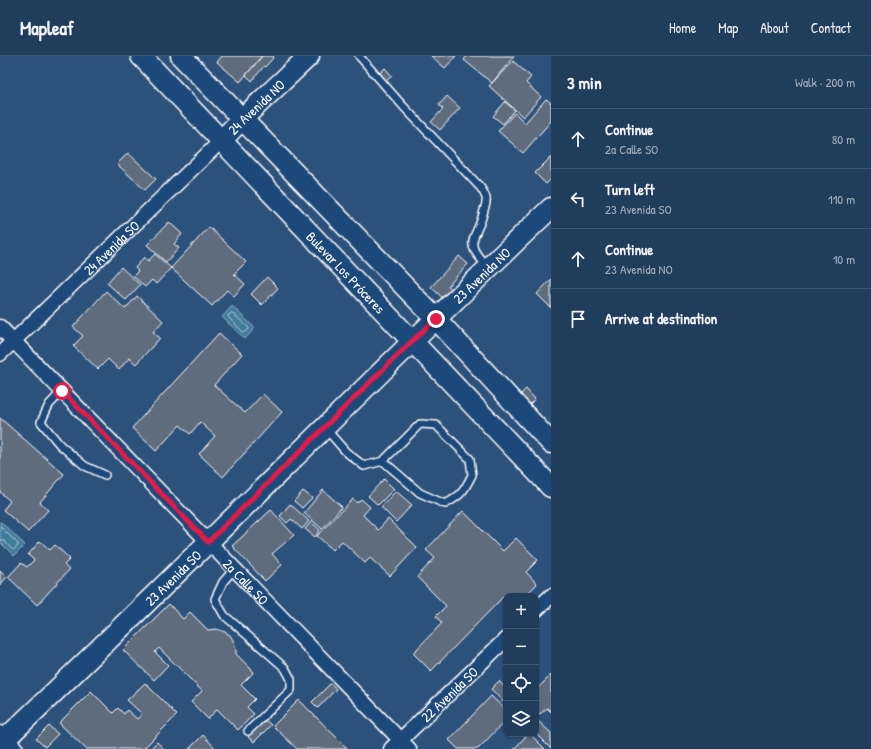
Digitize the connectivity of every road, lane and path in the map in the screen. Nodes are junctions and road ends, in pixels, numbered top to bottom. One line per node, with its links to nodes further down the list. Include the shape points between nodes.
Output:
1 (141, 56): 6 (street, Bulevar Los Próceres)
2 (181, 56): 5 (street)
3 (309, 56): 5 (street, 24 Avenida NO)
4 (359, 56): 8 (lane, via 480,187 487,200 483,218 472,241 478,256)
5 (242, 119): 6 (street, 24 Avenida NO); 9 (street)
6 (221, 141): 11 (street, 24 Avenida SO); 12 (street, Bulevar Los Próceres)
7 (551, 208): 8 (street, 23 Avenida NO)
8 (489, 266): 9 (street, 23 Avenida NO)
9 (436, 319): 12 (street, 23 Avenida NO); 16 (street)
10 (0, 327): 11 (street, 2a Calle SO)
11 (14, 341): 13 (street, 24 Avenida SO); 14 (street, 2a Calle SO)
12 (412, 341): 15 (street, 23 Avenida SO); 19 (street, Bulevar Los Próceres)
13 (0, 354)
14 (62, 391): 18 (lane, via 49,405 41,422 60,445 85,466); 20 (street, 2a Calle SO)
15 (324, 427): 17 (lane, via 346,452 364,466); 20 (street, 23 Avenida SO)
16 (551, 443)
17 (383, 461): 17 (lane, via 420,424 436,426 470,459 472,476 462,493 445,504 420,493)
18 (106, 475)
19 (551, 487)
20 (208, 542): 21 (street, 2a Calle SO); 26 (street, 23 Avenida SO)
21 (234, 569): 25 (lane, via 223,582 215,599 224,615 285,668 291,679 291,690); 27 (street, 2a Calle SO)
22 (551, 596): 23 (street)
23 (539, 607)
24 (503, 642): 27 (street, 22 Avenida SO)
25 (248, 732)
26 (5, 741)
27 (400, 746)

